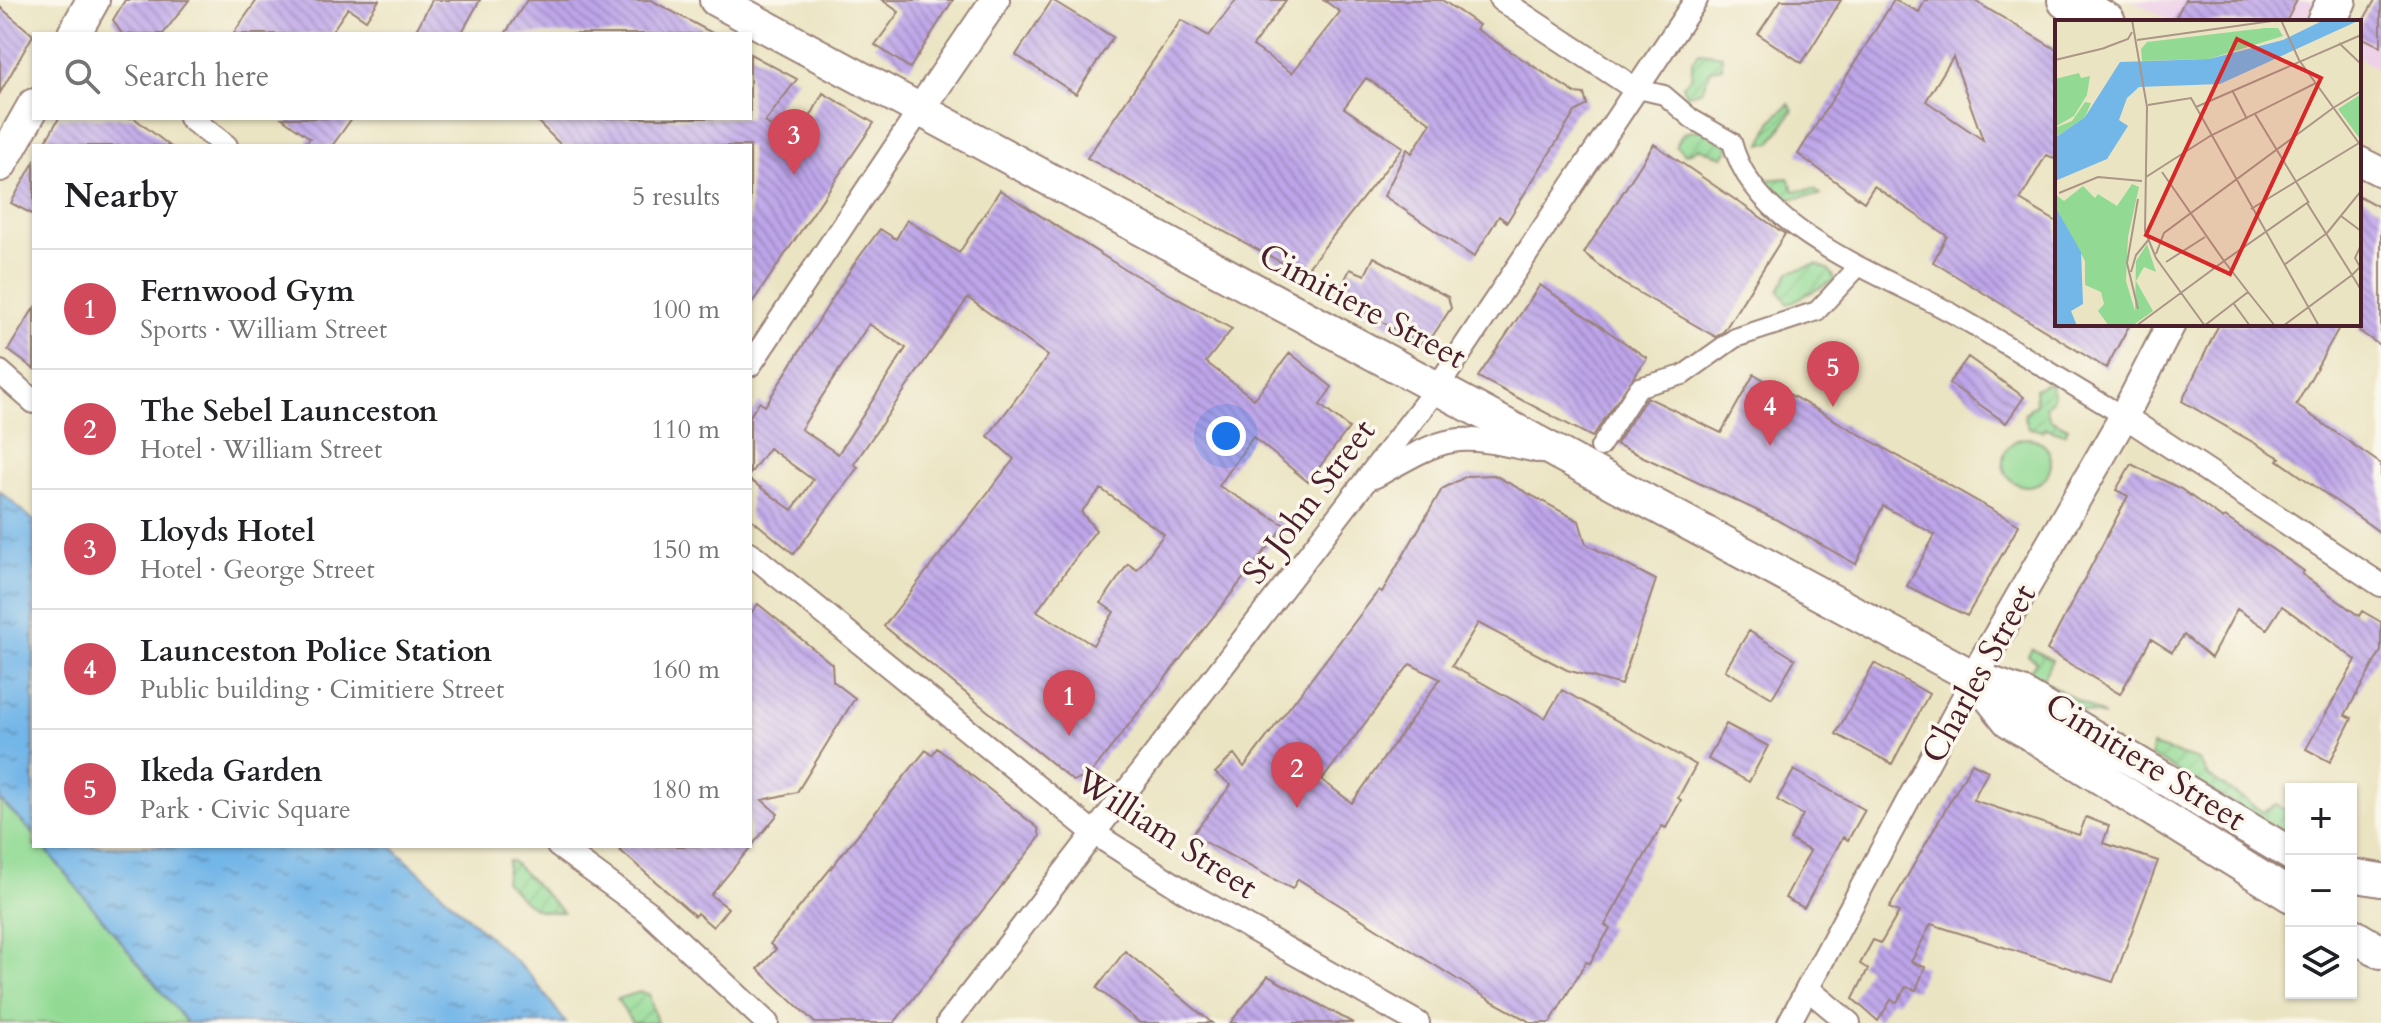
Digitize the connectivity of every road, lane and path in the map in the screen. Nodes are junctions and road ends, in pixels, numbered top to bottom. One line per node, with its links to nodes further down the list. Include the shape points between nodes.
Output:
1 (93, 0): 10 (main road)
2 (716, 0): 13 (main road, Cimitiere Street)
3 (995, 0): 13 (street)
4 (1501, 0): 11 (street)
5 (1696, 0): 11 (street, St John Street)
6 (2067, 0): 8 (highway)
7 (2337, 0): 9 (highway)
8 (2102, 20)
9 (2327, 20)
10 (77, 32)
11 (1634, 88): 19 (street, via 1664,95 1732,142 1738,165 1763,198); 23 (street, St John Street)
12 (32, 109): 17 (main road)
13 (920, 110): 21 (street); 23 (main road, Cimitiere Street)
14 (193, 120): 15 (street)
15 (223, 144)
16 (2361, 162): 18 (street)
17 (0, 165)
18 (2381, 172)
19 (1857, 268): 25 (street, via 1948,311); 26 (street, via 1817,311 1735,338 1683,375 1639,387)
20 (2170, 326): 25 (street, Charles Street)
21 (752, 362)
22 (0, 372): 24 (street)
23 (1437, 388): 26 (main road, Cimitiere Street); 27 (street, St John Street)
24 (32, 400)
25 (2124, 416): 29 (street); 30 (street, Charles Street)
26 (1587, 453): 27 (street, via 1460,438 1422,449); 30 (main road, Cimitiere Street)
27 (1365, 482): 31 (street, St John Street)
28 (752, 556): 31 (street, William Street)
29 (2381, 585)
30 (1974, 677): 33 (main road, Cimitiere Street, via 2022,694); 36 (main road, Cimitiere Street, via 2009,721); 39 (street, Charles Street)
31 (1095, 834): 41 (street, St John Street); 42 (street, William Street, via 1186,892)
32 (561, 848): 40 (street, via 647,911)
33 (2285, 850)
34 (2357, 876): 35 (main road)
35 (2381, 880)
36 (2285, 892)
37 (2357, 938): 38 (main road)
38 (2381, 952)
39 (1808, 989): 43 (street, Charles Street); 44 (street)
40 (767, 1023)
41 (948, 1023)
42 (1418, 1023)
43 (1789, 1023)
44 (1849, 1023)

